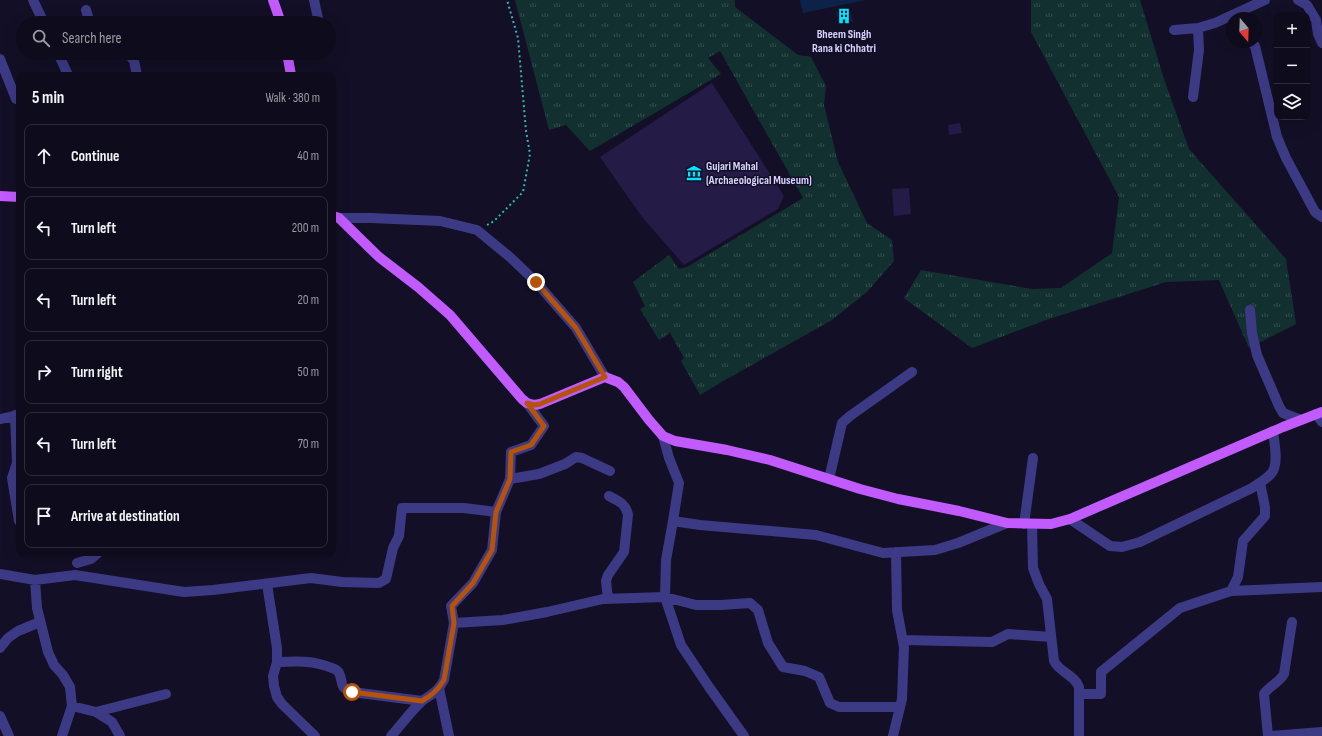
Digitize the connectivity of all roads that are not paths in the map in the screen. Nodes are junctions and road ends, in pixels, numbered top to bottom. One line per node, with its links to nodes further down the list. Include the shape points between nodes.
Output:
1 (34, 0): 8 (street)
2 (273, 0): 10 (main road)
3 (314, 0): 11 (street)
4 (1265, 0): 7 (street)
5 (1298, 0): 15 (street, via 1307,5 1316,20)
6 (86, 10): 9 (street)
7 (1243, 12)
8 (41, 16)
9 (88, 16)
10 (279, 16)
11 (317, 16)
12 (1226, 20): 13 (street)
13 (1198, 28): 14 (street); 24 (street, via 1199,50)
14 (1174, 30)
15 (1322, 43)
16 (1255, 48): 29 (street, via 1277,137 1316,212)
17 (0, 59): 25 (street)
18 (61, 60): 21 (street)
19 (133, 60): 22 (street)
20 (288, 60): 23 (main road)
21 (67, 72)
22 (136, 72)
23 (290, 72)
24 (1193, 97)
25 (16, 99)
26 (0, 196): 27 (main road)
27 (16, 197)
28 (336, 217): 32 (street, via 440,221 477,230 536,282 576,328); 33 (main road, via 379,258 450,315)
29 (1322, 217)
30 (1250, 310): 37 (street, via 1257,355 1279,406 1283,413)
31 (912, 372): 44 (street, via 842,423)
32 (605, 377): 33 (main road, via 540,404); 39 (main road, via 624,387)
33 (527, 403): 43 (street, via 544,426 531,445 511,452)
34 (16, 415): 36 (street)
35 (1320, 416): 37 (main road)
36 (0, 418)
37 (1301, 420): 38 (main road)
38 (1273, 431): 45 (street, via 1274,470); 49 (main road)
39 (663, 436): 44 (main road, via 675,442 770,460); 50 (street, via 679,483)
40 (1033, 458): 52 (street)
41 (16, 468): 47 (street, via 12,478)
42 (610, 471): 43 (street, via 576,457 539,474)
43 (510, 479): 48 (street)
44 (829, 479): 51 (main road, via 898,499)
45 (1260, 483): 49 (street, via 1140,542 1122,547 1110,546); 61 (street, via 1265,516 1243,541 1238,577)
46 (609, 496): 63 (street, via 624,505 628,515 624,552 606,581)
47 (16, 503)
48 (496, 512): 59 (street, via 464,508 402,508 399,536 393,548 386,579 379,583 312,578); 66 (street, via 492,550 473,583 452,606)
49 (1070, 519): 52 (main road, via 1051,524)
50 (673, 521): 53 (street, via 816,535 883,552); 62 (street, via 666,560)
51 (1007, 523): 52 (main road); 53 (street, via 935,550)
52 (1028, 524): 67 (street, via 1033,568 1047,599)
53 (896, 552): 68 (street, via 897,610)
54 (94, 556): 55 (street, via 91,559)
55 (78, 558): 57 (street)
56 (0, 574): 58 (street)
57 (75, 576): 58 (street); 59 (street, via 184,592)
58 (35, 580): 64 (street)
59 (267, 584): 70 (street, via 278,648)
60 (1322, 587): 61 (street)
61 (1231, 591): 73 (street, via 1180,608 1101,672 1101,694)
62 (665, 597): 63 (street); 76 (street, via 696,605 750,603 758,610 768,643 784,667 819,677 830,703 839,707); 86 (street, via 681,645)
63 (608, 599): 66 (street, via 503,620)
64 (40, 622): 69 (street, via 18,631); 75 (street, via 48,652 70,688)
65 (1292, 622): 89 (street, via 1284,674 1264,694)
66 (454, 623): 71 (street, via 444,680)
67 (1051, 637): 68 (street, via 1008,634 992,642); 73 (street, via 1056,666 1077,682)
68 (903, 640): 76 (street)
69 (0, 648)
70 (277, 662): 74 (street, via 312,662 336,670 339,672 342,685 352,692); 83 (street, via 273,676 277,697)
71 (439, 688): 74 (street); 85 (street)
72 (166, 694): 77 (street)
73 (1079, 694): 88 (street)
74 (422, 701): 84 (street)
75 (72, 706): 77 (street); 81 (street)
76 (900, 707): 87 (street)
77 (96, 712): 82 (street, via 112,722)
78 (0, 716): 80 (street)
79 (1322, 732): 90 (street)
80 (9, 736)
81 (62, 736)
82 (120, 736)
83 (315, 736)
84 (391, 736)
85 (448, 736)
86 (744, 736)
87 (893, 736)
88 (1079, 736)
89 (1268, 736)
90 (1271, 736)

